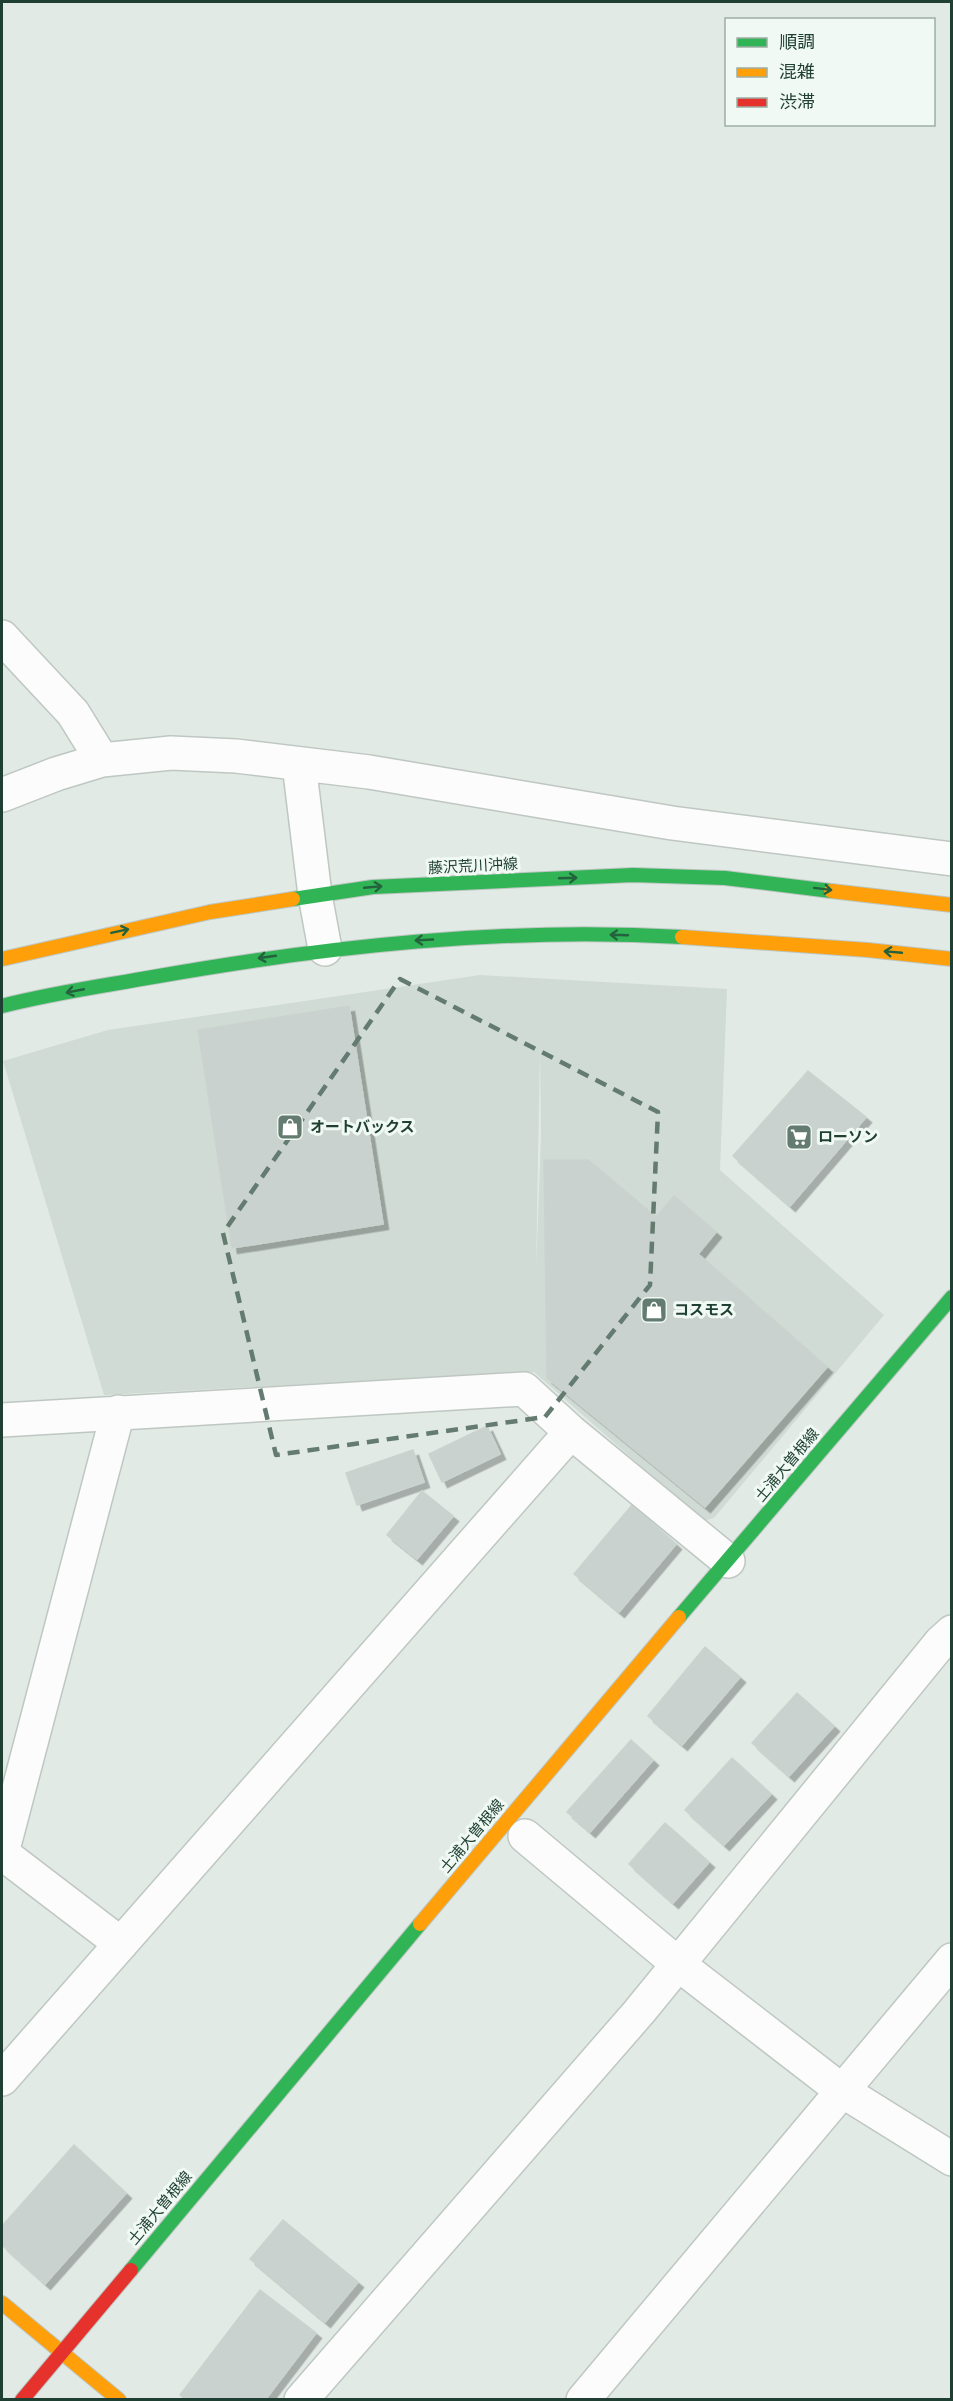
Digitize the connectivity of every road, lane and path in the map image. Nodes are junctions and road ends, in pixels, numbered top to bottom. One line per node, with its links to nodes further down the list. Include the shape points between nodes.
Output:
1 (2, 637): 2 (street, via 73,713)
2 (102, 760): 3 (street, via 171,753); 4 (street)
3 (299, 764): 5 (street, via 369,772 672,823); 6 (street)
4 (2, 795)
5 (951, 859)
6 (315, 895): 7 (main road, 藤沢荒川沖線, one-way to 7, via 373,887 633,875 735,879); 8 (street); 9 (main road, 藤沢荒川沖線, one-way to 6, via 210,912)
7 (951, 905)
8 (325, 950): 10 (main road, one-way to 8, via 678,936 603,934 414,941); 11 (main road, one-way to 11, via 218,964)
9 (2, 959)
10 (951, 959)
11 (2, 1006)
12 (951, 1297): 16 (main road, 土浦大曽根線)
13 (118, 1412): 14 (street); 15 (street, via 524,1389); 19 (street)
14 (2, 1420)
15 (571, 1432): 16 (street); 20 (street)
16 (728, 1560): 27 (main road, 土浦大曽根線)
17 (951, 1632): 22 (street)
18 (525, 1836): 22 (street)
19 (2, 1853): 20 (street)
20 (121, 1944): 23 (street)
21 (951, 1960): 24 (street)
22 (678, 1964): 24 (street); 30 (street)
23 (2, 2079)
24 (841, 2090): 25 (street); 31 (street)
25 (951, 2159)
26 (2, 2304): 27 (main road)
27 (61, 2352): 28 (main road, 土浦大曽根線); 29 (main road)
28 (22, 2400)
29 (119, 2400)
30 (301, 2400)
31 (584, 2400)

